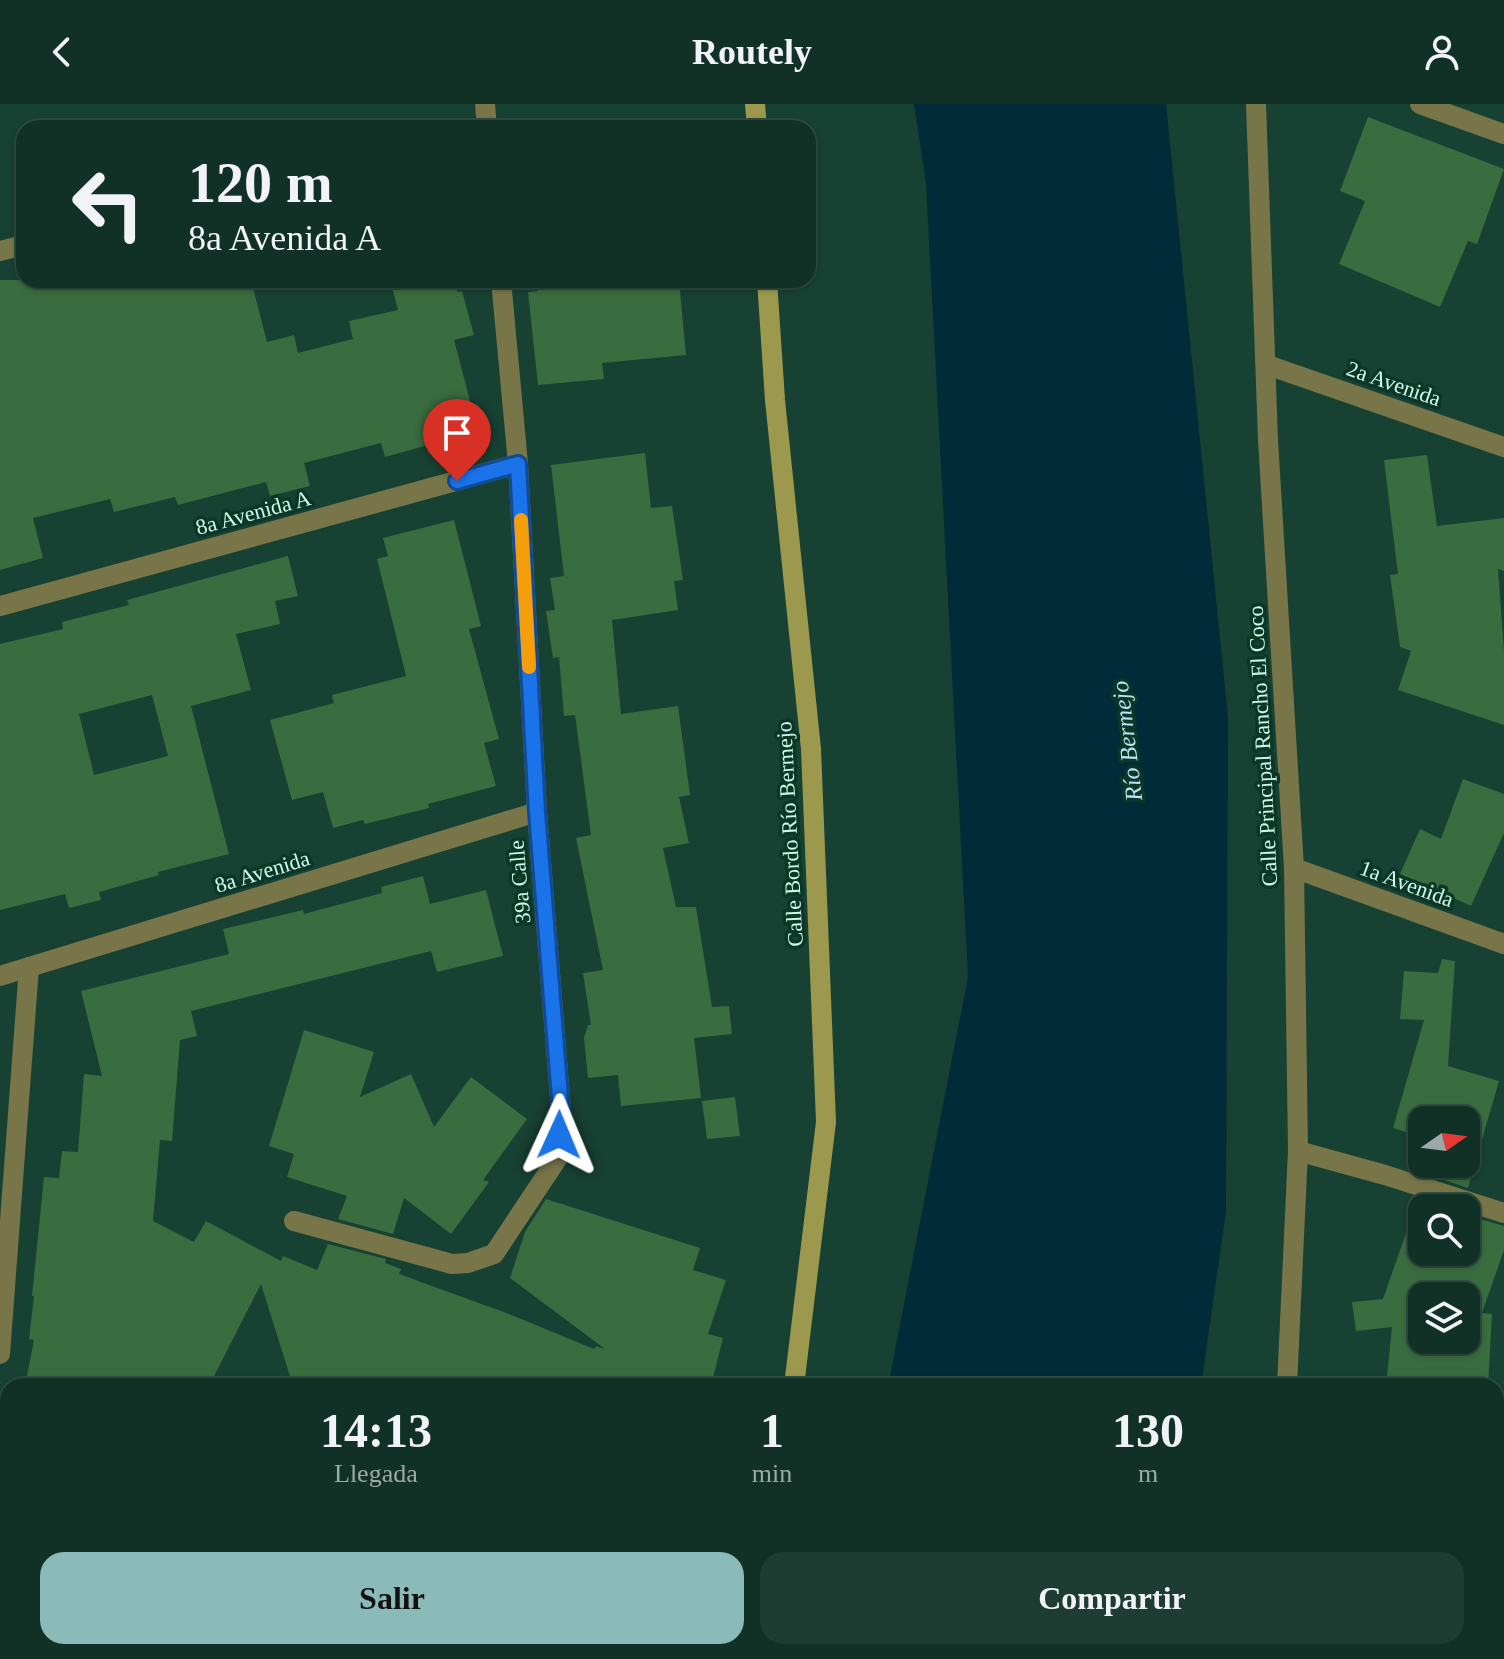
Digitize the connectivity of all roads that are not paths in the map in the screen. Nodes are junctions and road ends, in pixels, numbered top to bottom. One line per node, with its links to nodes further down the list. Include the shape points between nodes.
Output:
1 (1256, 104): 6 (street, Calle Principal Rancho El Coco)
2 (1420, 104): 3 (street)
3 (1504, 134)
4 (502, 288): 8 (street, 39a Calle)
5 (768, 288): 19 (main road, Calle Bordo Río Bermejo, via 811,749 826,1122)
6 (1267, 365): 7 (street, 2a Avenida); 11 (street, Calle Principal Rancho El Coco)
7 (1504, 447)
8 (518, 464): 9 (street, 8a Avenida A); 10 (street, 39a Calle)
9 (0, 606)
10 (537, 812): 13 (street, 8a Avenida); 17 (street, 39a Calle, via 561,1110 557,1159 494,1254 468,1263 452,1264)
11 (1294, 868): 12 (street, 1a Avenida); 15 (street, Calle Principal Rancho El Coco)
12 (1504, 944)
13 (29, 967): 14 (street, 8a Avenida); 18 (street)
14 (0, 976)
15 (1298, 1151): 16 (street); 20 (street, Calle Principal Rancho El Coco)
16 (1504, 1213)
17 (294, 1221)
18 (0, 1354)
19 (795, 1378)
20 (1287, 1378)

